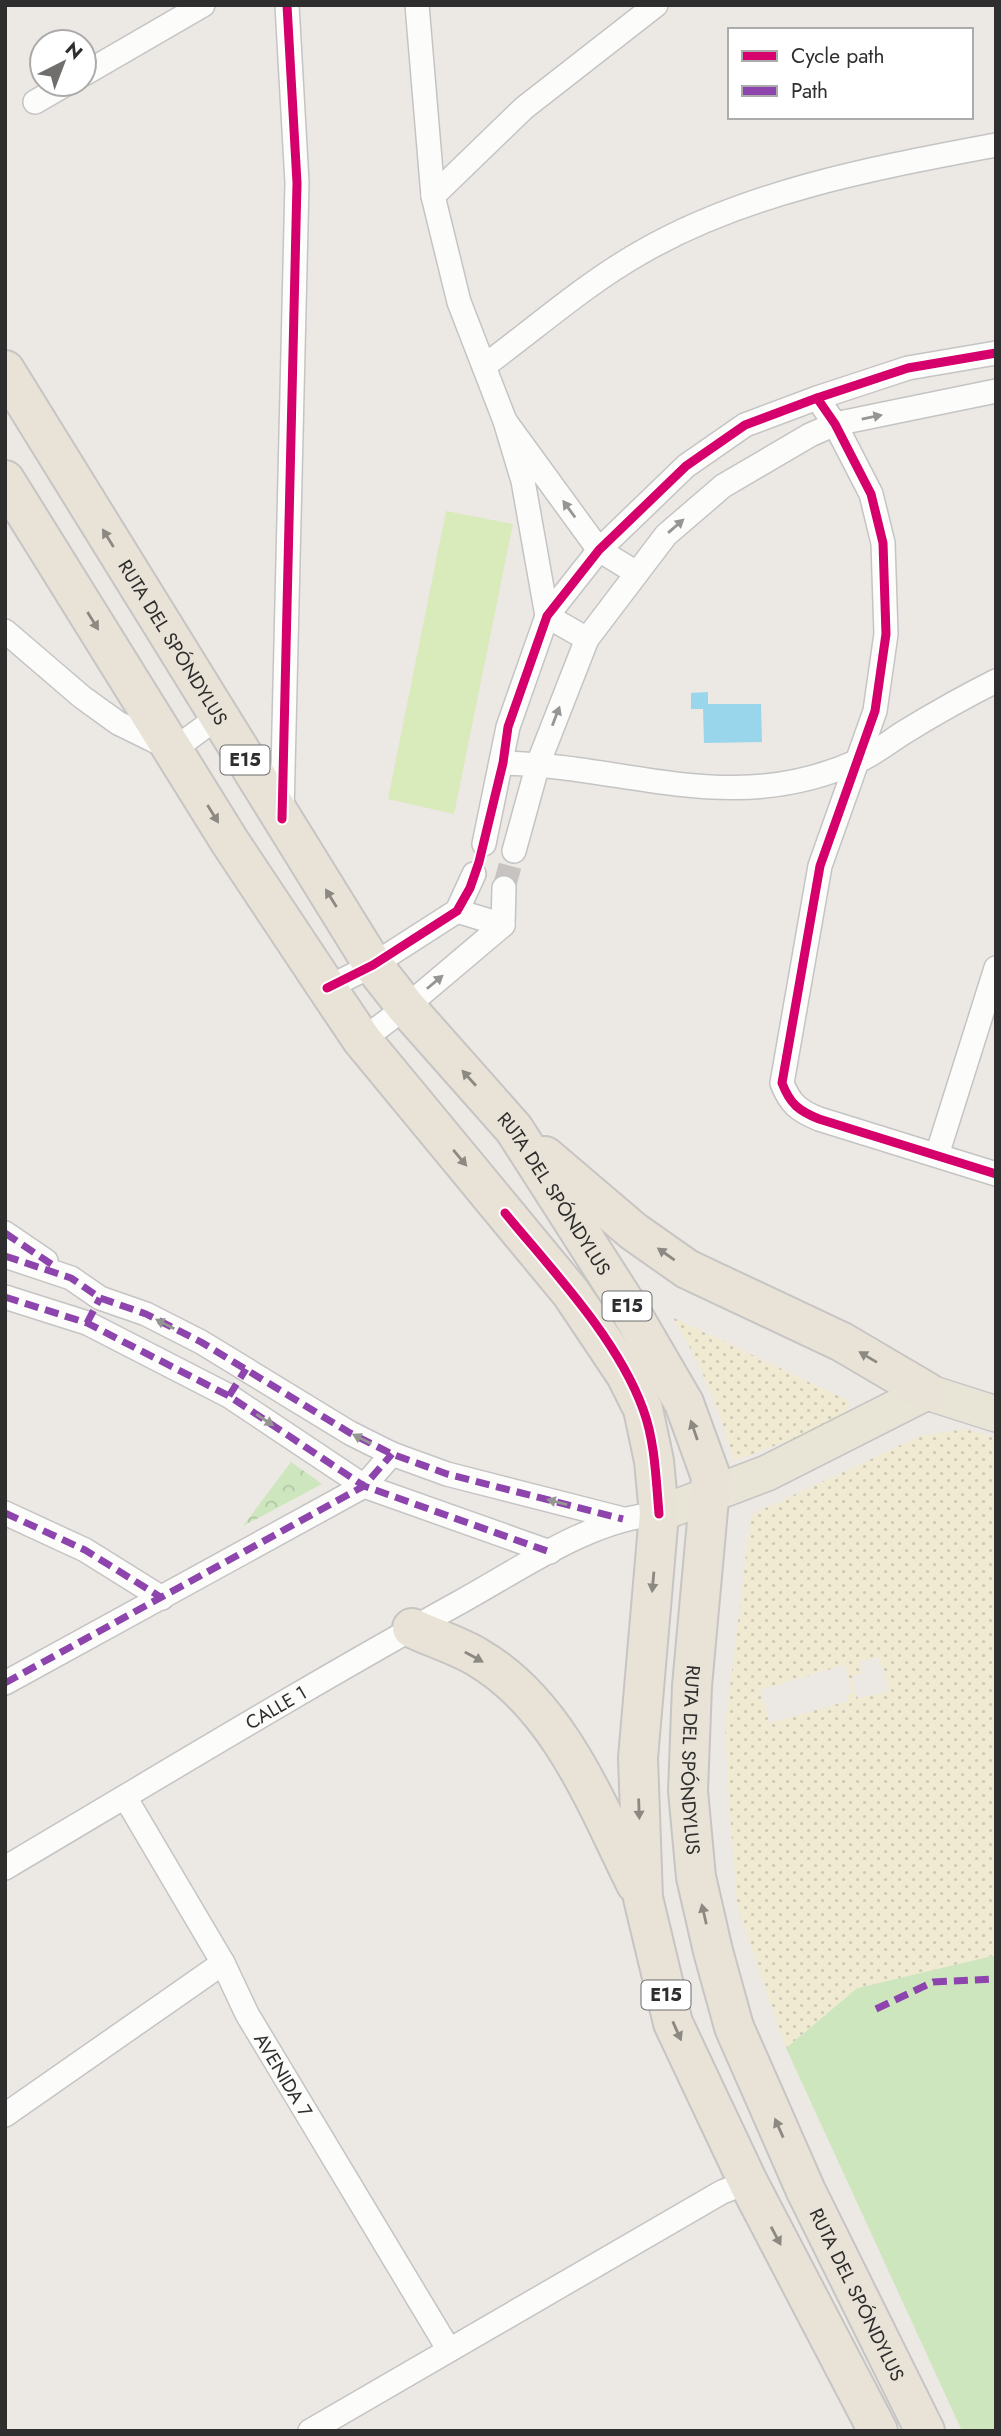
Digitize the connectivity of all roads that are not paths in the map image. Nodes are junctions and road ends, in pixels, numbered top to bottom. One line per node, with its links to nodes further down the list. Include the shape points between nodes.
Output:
1 (203, 5): 5 (street)
2 (287, 5): 29 (street, via 297,183)
3 (417, 5): 9 (street)
4 (656, 5): 9 (street, via 524,108)
5 (98, 66)
6 (42, 98): 7 (street)
7 (35, 102)
8 (996, 145): 11 (street, via 810,186 687,229 582,290)
9 (433, 196): 11 (street, via 459,302)
10 (996, 353): 14 (street, via 908,368)
11 (484, 366): 15 (street)
12 (5, 370): 24 (highway, RUTA DEL SPÓNDYLUS / E15, one-way to 12)
13 (996, 391): 16 (street, one-way to 13)
14 (817, 398): 16 (street); 18 (street, via 745,425 715,445 686,466)
15 (505, 421): 18 (street, one-way to 15); 20 (street, via 523,481)
16 (835, 424): 19 (street, one-way to 16, via 666,535 723,486); 26 (street, via 871,494 883,543 886,634 876,711)
17 (5, 480): 25 (highway, RUTA DEL SPÓNDYLUS / E15, one-way to 25)
18 (600, 550): 19 (street); 20 (street)
19 (635, 572): 22 (street)
20 (547, 616): 22 (street); 27 (street, via 508,727)
21 (5, 631): 25 (street, via 118,723)
22 (587, 639): 28 (street, one-way to 22)
23 (996, 681): 26 (street)
24 (218, 717): 25 (street); 29 (highway, RUTA DEL SPÓNDYLUS / E15)
25 (173, 750): 38 (highway, RUTA DEL SPÓNDYLUS / E15, one-way to 38)
26 (858, 761): 28 (street, via 760,789 702,789); 42 (street, via 820,866 782,1083 789,1101 802,1112)
27 (503, 763): 28 (street); 30 (street)
28 (538, 764): 31 (street)
29 (282, 819): 36 (highway, RUTA DEL SPÓNDYLUS / E15, one-way to 29)
30 (484, 844)
31 (514, 851)
32 (474, 874): 34 (street)
33 (504, 888): 35 (street)
34 (457, 911): 35 (street); 36 (street)
35 (503, 925): 39 (street, one-way to 35)
36 (373, 965): 38 (street); 39 (highway, RUTA DEL SPÓNDYLUS / E15)
37 (996, 968): 42 (street)
38 (327, 988): 40 (highway, RUTA DEL SPÓNDYLUS / E15)
39 (406, 1007): 40 (street); 41 (highway, RUTA DEL SPÓNDYLUS / E15, one-way to 39)
40 (362, 1040): 58 (highway, RUTA DEL SPÓNDYLUS / E15, one-way to 58, via 571,1293 626,1375 643,1409 654,1461)
41 (514, 1129): 51 (highway, one-way to 41, via 842,1342 687,1269 633,1231); 56 (highway, RUTA DEL SPÓNDYLUS / E15, one-way to 41, via 711,1477 684,1403)
42 (937, 1155): 43 (street)
43 (996, 1174)
44 (5, 1233): 46 (street)
45 (5, 1256): 46 (street)
46 (71, 1278): 48 (street)
47 (5, 1297): 49 (street)
48 (100, 1298): 49 (street); 50 (street, one-way to 48, via 146,1314)
49 (87, 1323): 52 (street)
50 (246, 1369): 52 (street); 54 (street, one-way to 50)
51 (927, 1392): 53 (main road); 56 (main road, via 767,1473)
52 (229, 1396): 55 (street, one-way to 55)
53 (996, 1414)
54 (392, 1454): 55 (street); 58 (street, one-way to 54, via 447,1474)
55 (364, 1486): 59 (street); 60 (street)
56 (711, 1495): 58 (main road); 72 (highway, RUTA DEL SPÓNDYLUS / E15, one-way to 56, via 806,2191 734,2027 707,1927 696,1877 688,1791 692,1686)
57 (5, 1513): 60 (street, via 85,1550)
58 (641, 1516): 59 (street, CALLE 1); 65 (highway, RUTA DEL SPÓNDYLUS / E15, one-way to 65, via 638,1758)
59 (550, 1552): 61 (street, CALLE 1)
60 (162, 1598): 62 (street)
61 (412, 1628): 63 (street, CALLE 1); 65 (highway, one-way to 65, via 477,1657 506,1679 557,1733)
62 (5, 1683)
63 (125, 1797): 64 (street, CALLE 1); 66 (street, AVENIDA 7)
64 (5, 1868)
65 (643, 1898): 68 (highway, RUTA DEL SPÓNDYLUS / E15, one-way to 68, via 673,2023)
66 (223, 1963): 67 (street); 69 (street, AVENIDA 7, via 247,2014)
67 (5, 2115)
68 (748, 2182): 69 (street, via 722,2192); 71 (highway, RUTA DEL SPÓNDYLUS / E15, one-way to 71)
69 (449, 2350): 70 (street)
70 (310, 2431)
71 (878, 2431)
72 (925, 2431)

